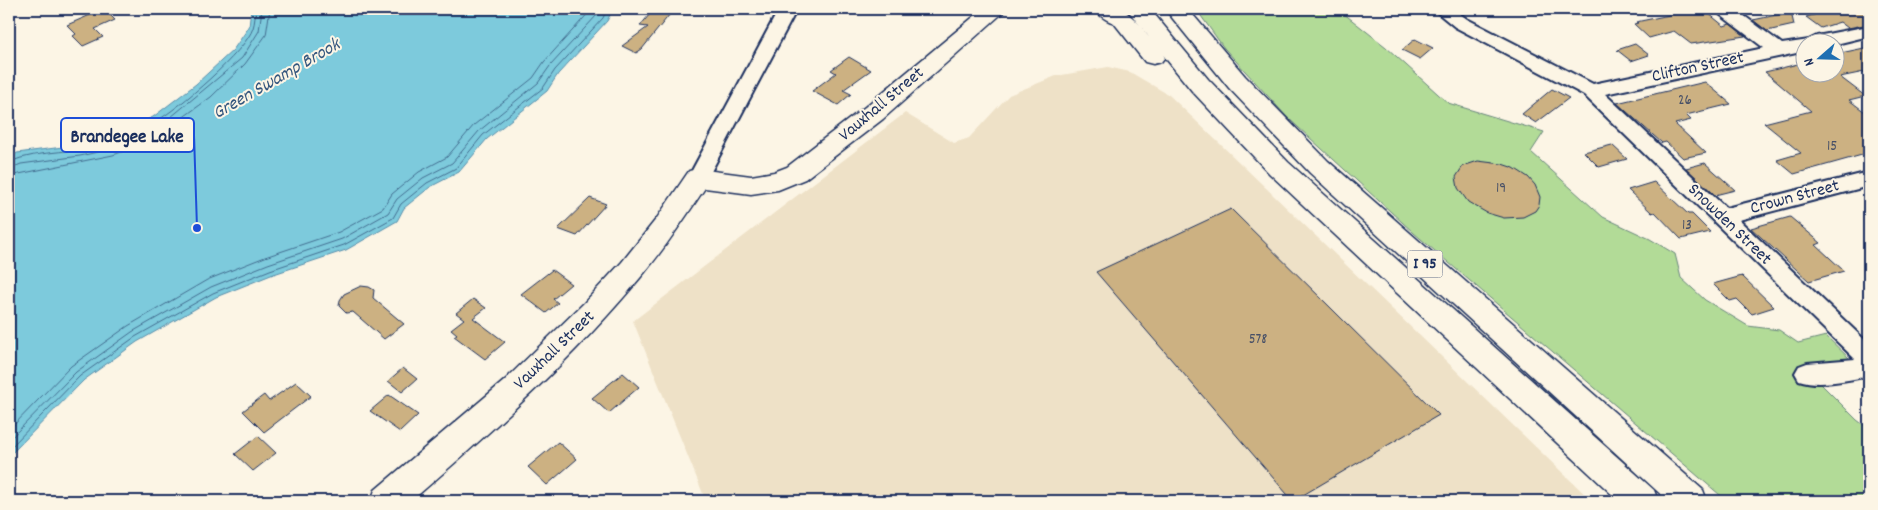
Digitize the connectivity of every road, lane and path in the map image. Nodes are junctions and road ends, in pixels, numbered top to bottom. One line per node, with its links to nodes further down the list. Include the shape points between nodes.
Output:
1 (788, 9): 12 (street, Vauxhall Street)
2 (996, 9): 12 (main road, Vauxhall Street, via 874,113 796,173 778,181 757,184)
3 (1442, 9): 11 (street, Snowden Street, via 1461,23)
4 (1724, 9): 10 (street)
5 (1120, 11): 19 (main road, I 95, via 1151,54 1187,91 1257,146)
6 (1179, 11): 20 (main road, I 95, via 1237,82 1320,167)
7 (1869, 31): 8 (street)
8 (1846, 36)
9 (1796, 47): 10 (street, Clifton Street)
10 (1779, 51): 11 (street, Clifton Street)
11 (1591, 91): 14 (street, Snowden Street)
12 (698, 178): 18 (main road, Vauxhall Street, via 640,260 574,335)
13 (1869, 179): 14 (street, Crown Street)
14 (1721, 217): 15 (street, Snowden Street)
15 (1869, 358)
16 (1869, 366): 17 (street)
17 (1807, 373)
18 (399, 497)
19 (1642, 501)
20 (1691, 501)

